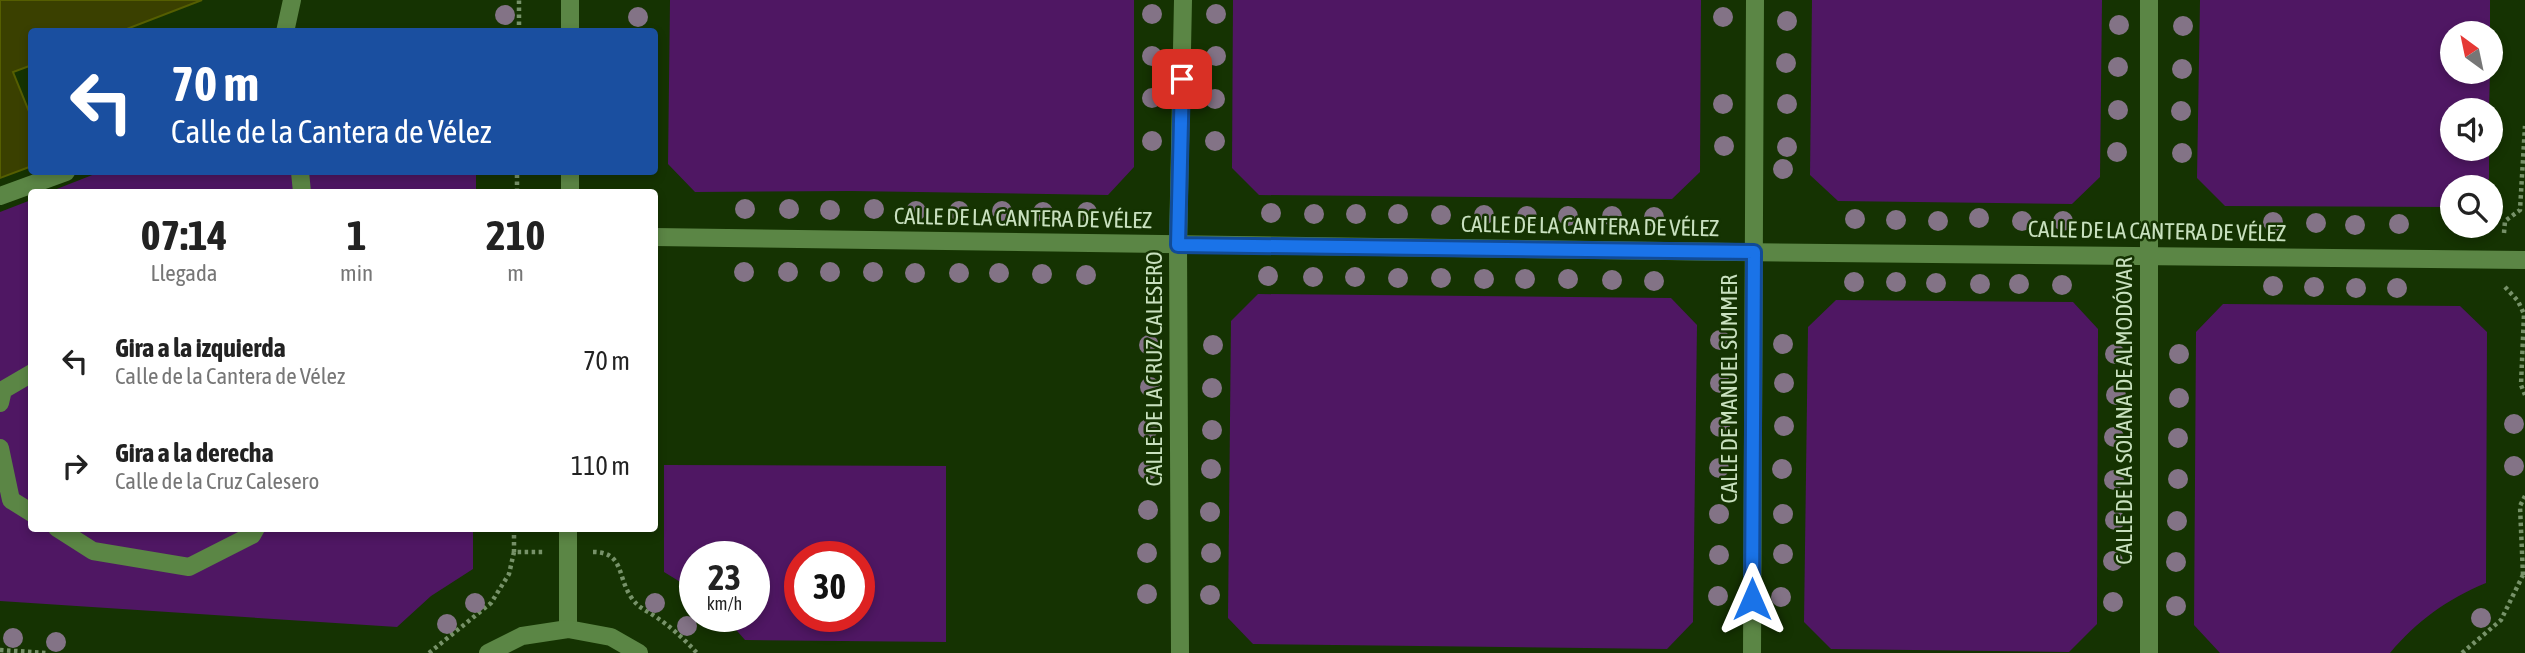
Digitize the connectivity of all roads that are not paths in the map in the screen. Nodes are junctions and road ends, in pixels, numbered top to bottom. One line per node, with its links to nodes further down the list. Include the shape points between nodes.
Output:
1 (292, 0): 6 (street)
2 (570, 0): 7 (street)
3 (1183, 0): 11 (street, CALLE DE LA CRUZ CALESERO)
4 (1755, 0): 12 (street, CALLE DE MANUEL SUMMER)
5 (2149, 0): 13 (street, CALLE DE LA SOLANA DE ALMODÓVAR)
6 (286, 28)
7 (570, 28)
8 (57, 175): 9 (street)
9 (0, 195)
10 (658, 237): 11 (street, CALLE DE LA CANTERA DE VÉLEZ)
11 (1178, 245): 12 (street, CALLE DE LA CANTERA DE VÉLEZ); 25 (street, CALLE DE LA CRUZ CALESERO)
12 (1754, 252): 13 (street, CALLE DE LA CANTERA DE VÉLEZ); 26 (street, CALLE DE MANUEL SUMMER)
13 (2148, 255): 14 (street, CALLE DE LA CANTERA DE VÉLEZ); 27 (street, CALLE DE LA SOLANA DE ALMODÓVAR)
14 (2525, 260)
15 (28, 375): 16 (street, via 3,390)
16 (0, 403)
17 (0, 448): 18 (street, via 11,500)
18 (28, 511)
19 (63, 532): 20 (street, via 93,551 188,567)
20 (254, 532)
21 (568, 532): 22 (street)
22 (568, 629): 23 (street, via 522,636); 24 (street, via 611,637)
23 (488, 653)
24 (639, 653)
25 (1180, 653)
26 (1752, 653)
27 (2149, 653)

